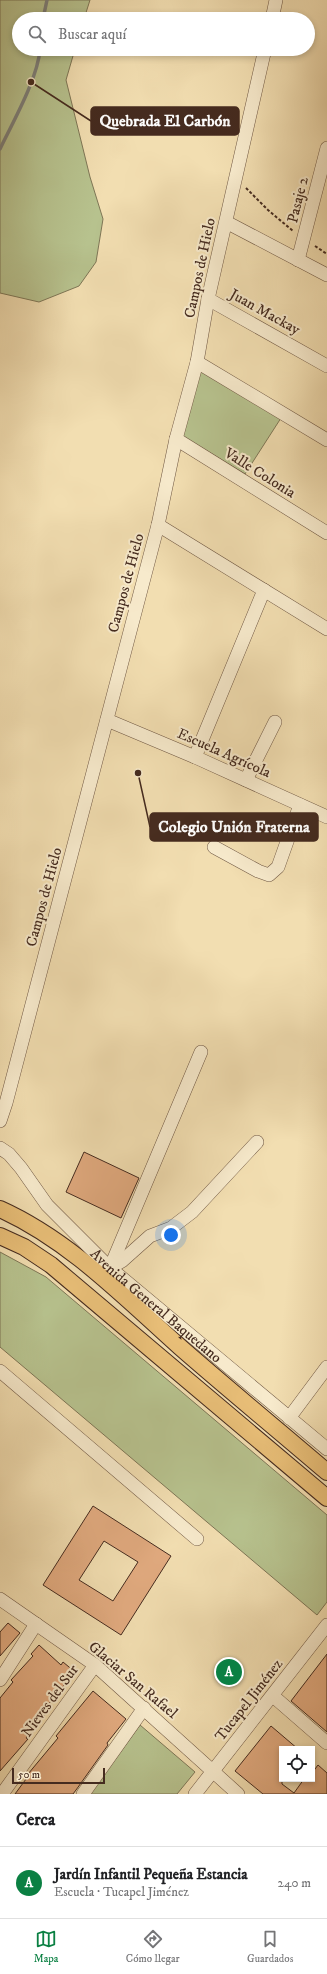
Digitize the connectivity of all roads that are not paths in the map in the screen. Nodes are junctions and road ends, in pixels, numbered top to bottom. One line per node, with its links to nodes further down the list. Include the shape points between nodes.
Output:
1 (276, 0): 2 (street)
2 (273, 12)
3 (263, 56): 5 (street, Campos de Hielo)
4 (327, 148): 6 (street, Pasaje 2)
5 (226, 222): 6 (street); 8 (street, Campos de Hielo)
6 (298, 260): 7 (street)
7 (327, 275)
8 (208, 299): 9 (street, Campos de Hielo); 10 (street, Juan Mackay)
9 (197, 362): 11 (street, Campos de Hielo); 12 (street)
10 (327, 366)
11 (176, 439): 13 (street, Campos de Hielo); 14 (street, Valle Colonia)
12 (327, 440)
13 (158, 525): 15 (street); 17 (street, Campos de Hielo)
14 (327, 533)
15 (264, 590): 16 (street); 19 (street)
16 (327, 629)
17 (107, 720): 19 (street, Escuela Agrícola); 25 (street, Campos de Hielo)
18 (275, 722): 20 (street)
19 (195, 757): 20 (street, Escuela Agrícola)
20 (246, 780): 21 (street, Escuela Agrícola)
21 (300, 805): 22 (street, Escuela Agrícola); 23 (street, via 278,867 269,875)
22 (327, 817)
23 (214, 848)
24 (201, 1052): 30 (street)
25 (0, 1121)
26 (257, 1142): 30 (street, via 192,1212 172,1228 150,1236 122,1261)
27 (0, 1148): 30 (street, Avenida General Baquedano, via 10,1154 47,1205)
28 (0, 1209): 35 (main road, Avenida General Baquedano, via 19,1218 103,1278 201,1366)
29 (0, 1236): 36 (main road, via 24,1247 51,1265)
30 (110, 1268): 33 (street, Avenida General Baquedano)
31 (327, 1367): 33 (street)
32 (0, 1371): 37 (street)
33 (289, 1418): 34 (street, Avenida General Baquedano)
34 (327, 1449)
35 (327, 1472)
36 (327, 1498)
37 (197, 1539)
38 (0, 1600): 39 (street, Glaciar San Rafael)
39 (36, 1624): 41 (street, Glaciar San Rafael); 42 (street)
40 (326, 1629): 43 (street, Tucapel Jiménez)
41 (95, 1665): 44 (street, Glaciar San Rafael); 47 (street, Nieves del Sur)
42 (0, 1680)
43 (272, 1696): 45 (street); 46 (street, Tucapel Jiménez)
44 (144, 1708): 46 (street, Glaciar San Rafael); 48 (street)
45 (327, 1743)
46 (213, 1771): 49 (street, Tucapel Jiménez); 50 (street, Glaciar San Rafael)
47 (2, 1794)
48 (83, 1794)
49 (196, 1794)
50 (238, 1794)

